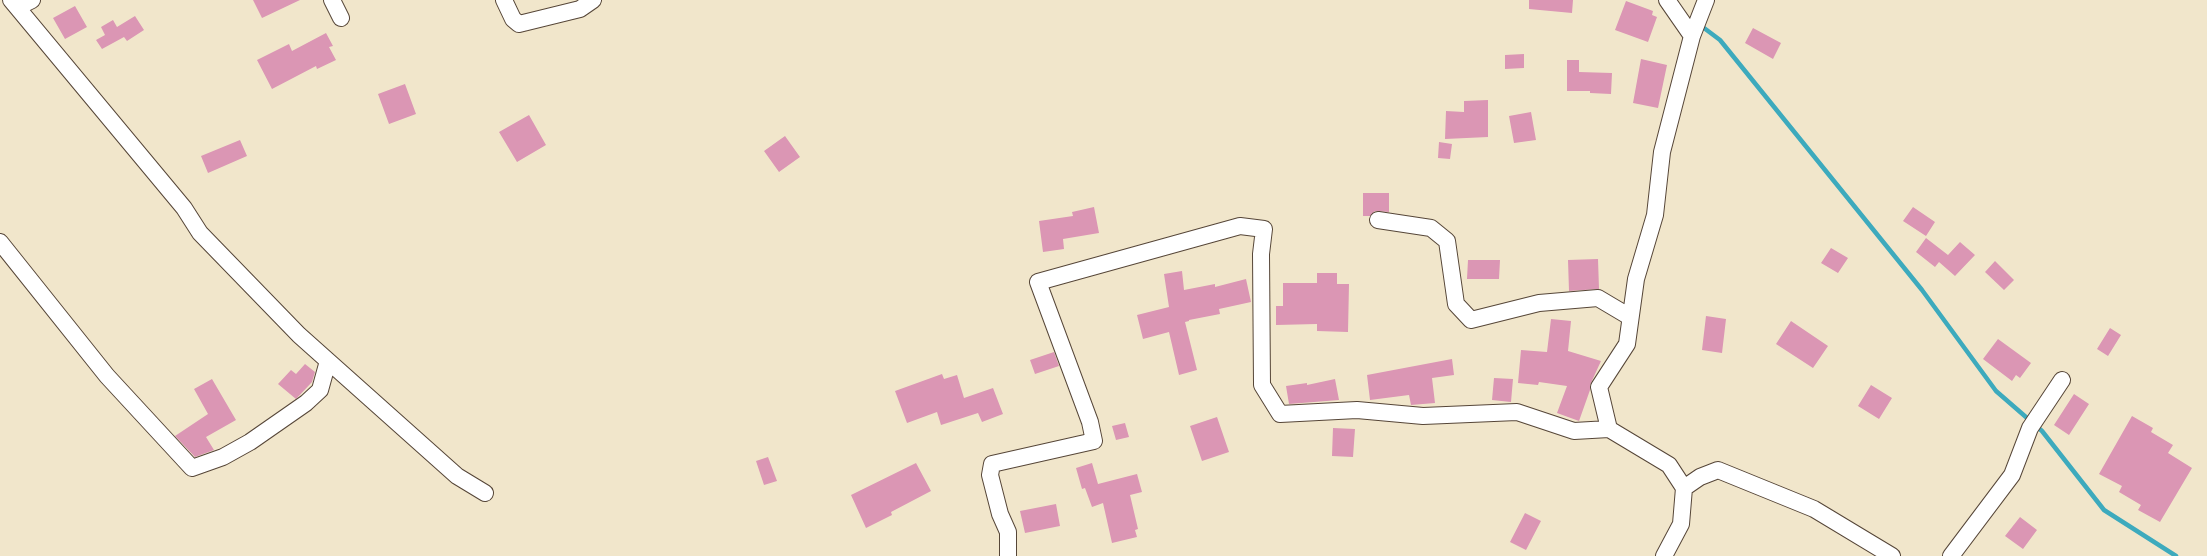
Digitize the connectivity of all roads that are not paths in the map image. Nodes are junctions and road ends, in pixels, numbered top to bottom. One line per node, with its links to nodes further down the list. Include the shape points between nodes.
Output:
1 (32, 0): 7 (street)
2 (332, 0): 8 (street)
3 (504, 0): 4 (street, via 518,24 580,9)
4 (593, 0)
5 (1668, 0): 9 (street)
6 (1706, 0): 9 (street)
7 (14, 4): 13 (street, via 184,208 200,232 299,335)
8 (341, 18)
9 (1692, 36): 12 (street, via 1662,152 1655,215 1636,280)
10 (1378, 220): 12 (street, via 1431,228 1447,241 1456,304 1471,320 1539,304 1598,298)
11 (0, 242): 13 (street, via 107,376 192,468 223,457 250,442 306,403 320,390)
12 (1630, 317): 15 (street, via 1626,344 1599,387)
13 (328, 361): 17 (street, via 457,476)
14 (2062, 380): 21 (street, via 2030,428 2012,475)
15 (1609, 429): 16 (street, via 1669,465); 18 (street, via 1574,431 1517,412 1423,416 1357,410 1280,414 1262,385 1261,254 1264,229 1240,226 1038,282 1090,422 1094,441 992,464 992,481 1000,514 1008,532)
16 (1684, 488): 19 (street, via 1681,524); 20 (street, via 1700,477 1718,470 1814,509)
17 (485, 493)
18 (1008, 556)
19 (1664, 556)
20 (1892, 556)
21 (1951, 556)

